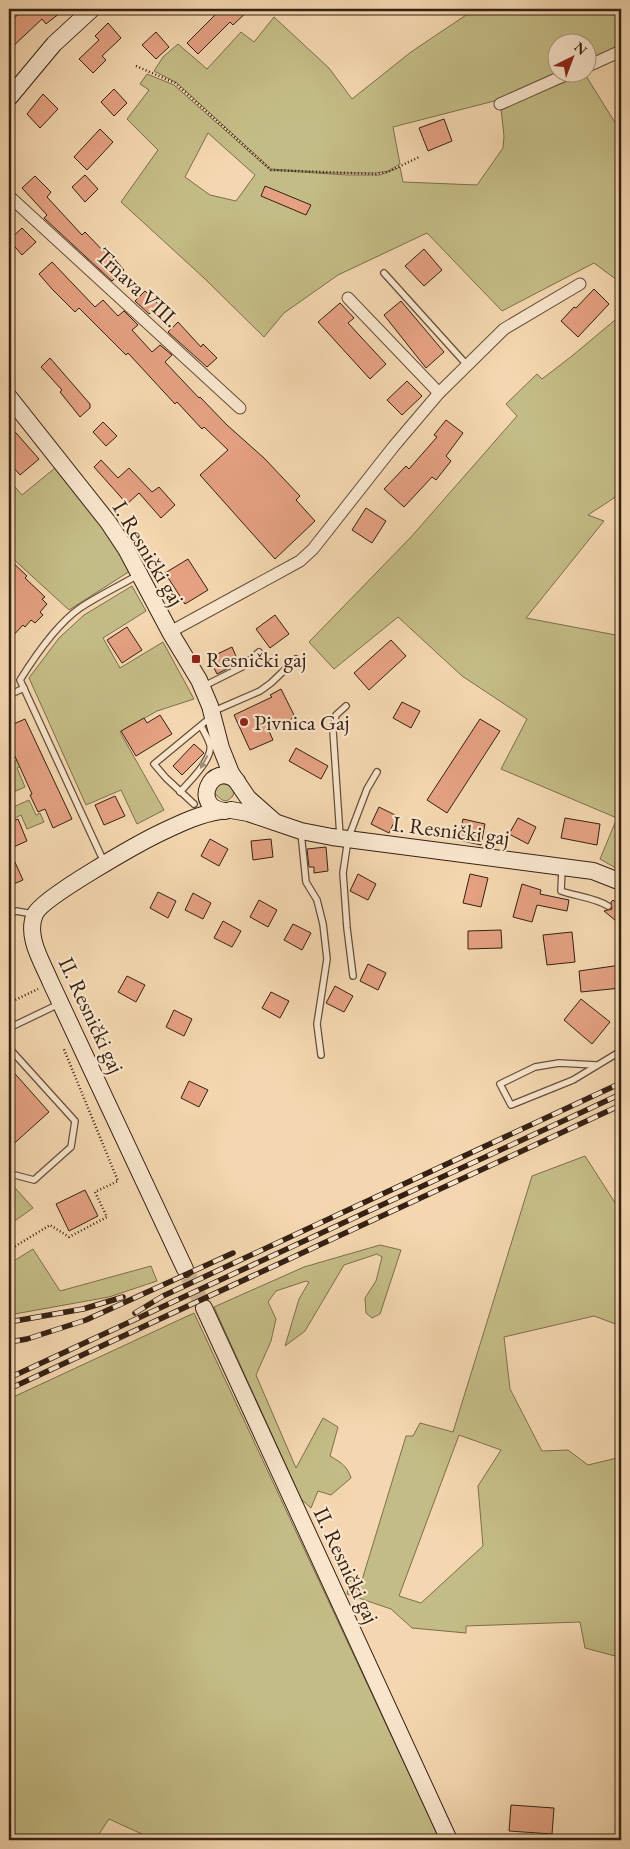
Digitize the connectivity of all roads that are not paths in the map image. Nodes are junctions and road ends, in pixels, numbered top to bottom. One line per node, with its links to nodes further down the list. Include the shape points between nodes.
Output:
1 (92, 9): 5 (street, via 54,44)
2 (621, 51): 3 (street)
3 (598, 61)
4 (550, 82): 6 (street)
5 (9, 98)
6 (500, 104)
7 (9, 196): 14 (street, Trnava VIII.)
8 (384, 273): 11 (lane)
9 (580, 284): 11 (street, via 504,330)
10 (348, 298): 12 (street)
11 (467, 365): 12 (street)
12 (438, 393): 16 (street, via 300,561)
13 (9, 397): 15 (street, I. Resnički gaj, via 108,522)
14 (240, 408)
15 (139, 574): 16 (street, I. Resnički gaj); 20 (lane, via 79,609 54,633 20,680)
16 (170, 632): 19 (street, I. Resnički gaj)
17 (259, 652): 19 (lane, via 242,667)
18 (296, 659): 23 (lane, via 260,691)
19 (202, 687): 23 (street, I. Resnički gaj)
20 (24, 688): 21 (lane); 35 (lane)
21 (9, 695)
22 (346, 706): 34 (lane, via 336,715 333,731)
23 (209, 718): 24 (street, I. Resnički gaj); 28 (lane, one-way to 28, via 209,754 198,773); 28 (lane, via 154,764)
24 (221, 748): 26 (street, I. Resnički gaj); 27 (street, I. Resnički gaj)
25 (376, 772): 34 (lane)
26 (239, 784): 27 (street, via 224,776); 30 (street, via 242,794 239,803); 31 (street, I. Resnički gaj, via 256,806)
27 (209, 785): 29 (street); 30 (street, via 206,795 210,805)
28 (180, 792): 29 (lane)
29 (194, 804): 33 (street)
30 (225, 811): 31 (street, I. Resnički gaj, via 248,813); 33 (street, via 197,816)
31 (275, 822): 32 (street, I. Resnički gaj)
32 (301, 831): 34 (street, I. Resnički gaj); 46 (lane, via 306,882 317,900 324,924 327,959 317,1024)
33 (161, 832): 35 (street)
34 (344, 839): 36 (street, I. Resnički gaj); 41 (lane, via 343,873)
35 (105, 864): 40 (street, via 53,896)
36 (562, 867): 37 (street, I. Resnički gaj, via 593,871); 38 (lane, via 561,891)
37 (621, 882)
38 (608, 906)
39 (9, 914): 40 (lane, via 16,911)
40 (36, 914): 42 (street, II. Resnički gaj, via 35,947)
41 (353, 976)
42 (61, 1003): 43 (lane); 49 (street, II. Resnički gaj)
43 (9, 1028)
44 (9, 1048): 48 (lane, via 75,1121 71,1147 34,1180)
45 (621, 1052): 47 (lane)
46 (321, 1055)
47 (596, 1065): 47 (lane, via 552,1064 500,1084 511,1105 573,1080)
48 (9, 1171)
49 (185, 1268)
50 (204, 1308): 51 (street, II. Resnički gaj)
51 (450, 1840)

